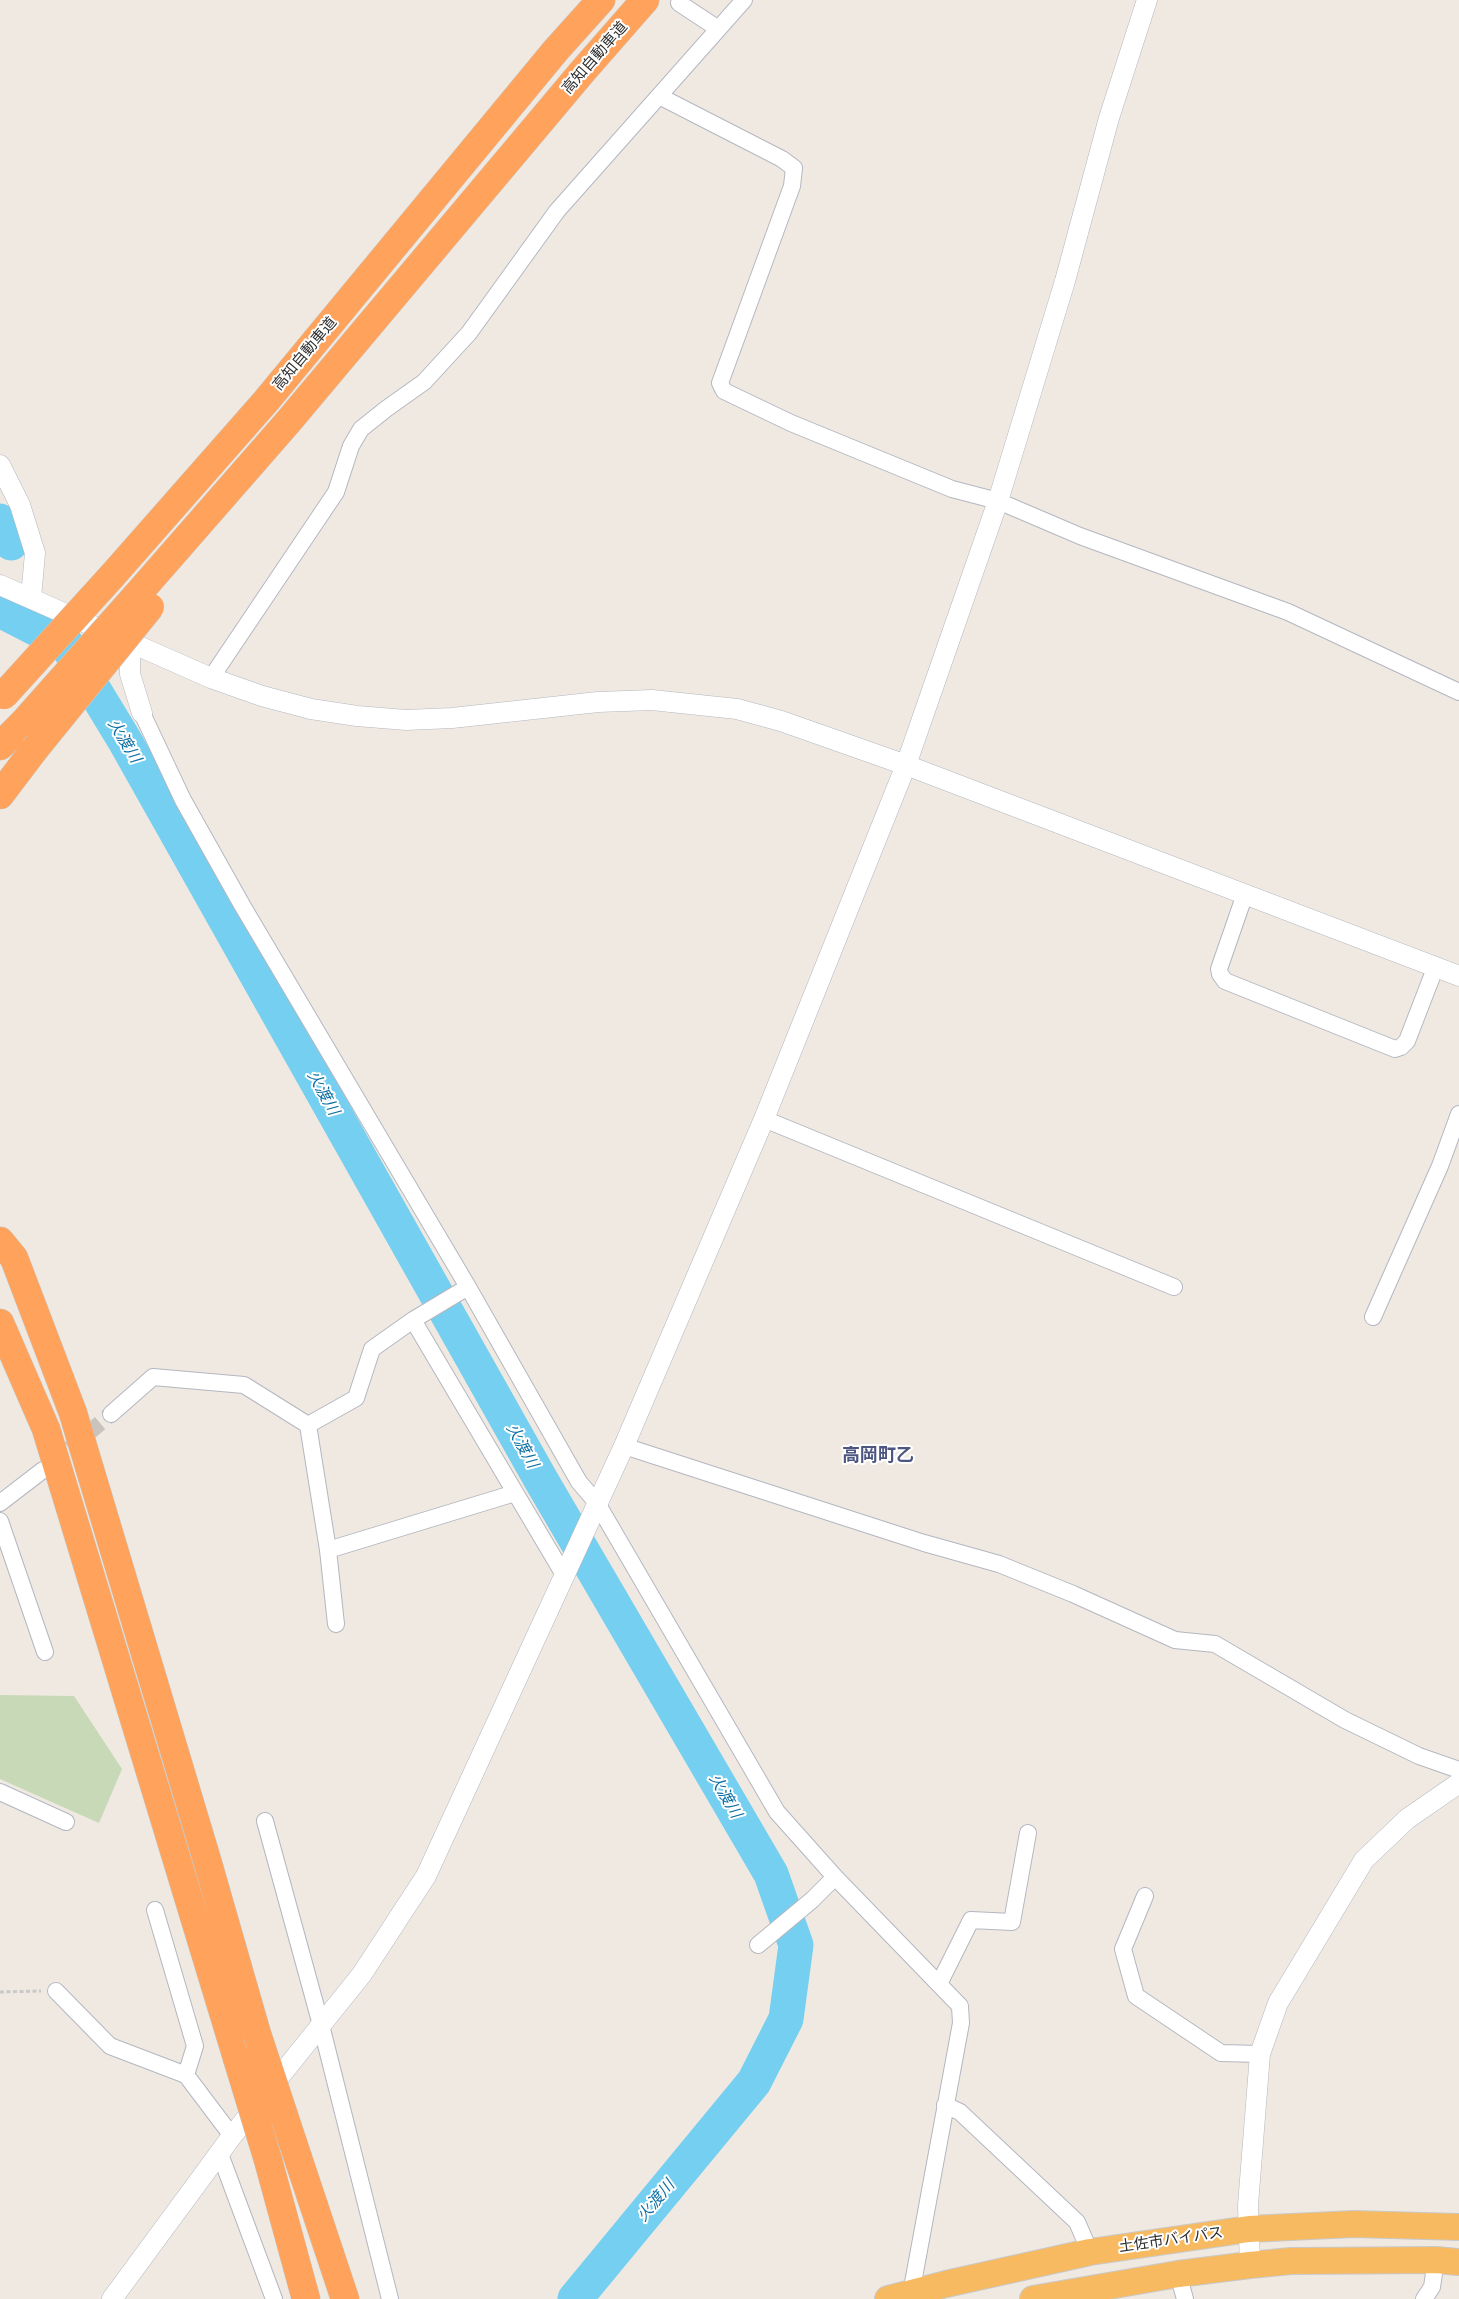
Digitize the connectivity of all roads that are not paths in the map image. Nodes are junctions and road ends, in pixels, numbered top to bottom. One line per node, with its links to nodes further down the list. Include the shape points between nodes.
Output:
1 (601, 0): 16 (highway, 高知自動車道, bridge, via 266,401)
2 (646, 0): 12 (highway, 高知自動車道, via 288,422 229,506)
3 (744, 0): 6 (street)
4 (1147, 0): 9 (street, via 1109,118 1065,281)
5 (680, 3): 6 (street)
6 (717, 28): 7 (street)
7 (659, 96): 9 (street, via 794,168 792,186 720,383 724,392 952,489); 14 (street, via 557,212 469,333 424,382 361,429 351,446 336,492)
8 (0, 465): 11 (street, via 20,504 35,553)
9 (998, 501): 15 (street, via 1080,536 1288,612); 19 (street)
10 (0, 585): 11 (street)
11 (31, 598): 13 (street)
12 (143, 602): 18 (highway, bridge); 20 (highway, bridge)
13 (130, 643): 14 (street); 17 (street, via 130,674)
14 (211, 678): 19 (street, via 262,696 311,708 406,720 652,700 737,709)
15 (1459, 692)
16 (2, 696)
17 (142, 713): 29 (street, via 183,800)
18 (0, 746)
19 (906, 765): 21 (street); 25 (street)
20 (0, 795)
21 (1245, 894): 22 (street); 22 (street, via 1219,968 1225,981 1395,1048 1407,1040)
22 (1436, 966): 23 (street)
23 (1459, 976)
24 (1459, 1114): 31 (street, via 1440,1166)
25 (764, 1119): 28 (street); 35 (street)
26 (0, 1217): 27 (highway)
27 (7, 1249): 73 (highway, bridge, via 73,1413 257,2034)
28 (1174, 1287)
29 (463, 1290): 30 (street); 39 (street)
30 (419, 1317): 34 (street, via 372,1349 356,1398); 37 (street)
31 (1373, 1317)
32 (1, 1327): 72 (highway, bridge, via 46,1429 268,2160)
33 (111, 1414): 34 (street, via 153,1377 244,1385)
34 (308, 1425): 41 (street)
35 (624, 1446): 39 (street); 45 (street, via 999,1564 1175,1640 1215,1644 1345,1720 1419,1756)
36 (43, 1470): 38 (street)
37 (515, 1493): 41 (street); 42 (street)
38 (0, 1503)
39 (594, 1508): 42 (street); 51 (street, via 778,1812)
40 (0, 1521): 44 (street)
41 (328, 1550): 43 (street)
42 (567, 1567): 57 (street, via 426,1876 362,1974)
43 (336, 1624)
44 (45, 1652)
45 (1459, 1770)
46 (1459, 1783): 58 (street, via 1407,1819 1364,1860 1278,2003)
47 (0, 1792): 49 (street)
48 (264, 1821): 57 (street)
49 (66, 1822)
50 (1028, 1833): 55 (street, via 1012,1922 971,1920)
51 (834, 1877): 54 (street); 55 (street)
52 (1145, 1896): 58 (street, via 1123,1949 1136,1996 1221,2053)
53 (155, 1910): 59 (street, via 195,2046)
54 (758, 1945)
55 (939, 1984): 60 (street, via 960,2006 961,2024)
56 (56, 1991): 59 (street, via 110,2046)
57 (321, 2025): 61 (street); 74 (street)
58 (1260, 2054): 64 (street, via 1248,2205)
59 (186, 2075): 61 (street)
60 (945, 2105): 65 (street, via 960,2112 1077,2222); 69 (street)
61 (232, 2136): 62 (street)
62 (220, 2154): 70 (street); 71 (street)
63 (1459, 2227): 64 (highway, 土佐市バイパス, via 1354,2224)
64 (1249, 2229): 65 (highway, 土佐市バイパス); 67 (street)
65 (1090, 2252): 69 (highway, 土佐市バイパス)
66 (1447, 2261): 67 (highway, via 1291,2261); 77 (street)
67 (1250, 2265): 68 (highway)
68 (1178, 2274): 75 (highway); 76 (street)
69 (903, 2297)
70 (112, 2299)
71 (274, 2299)
72 (306, 2299)
73 (346, 2299)
74 (390, 2299)
75 (1033, 2299)
76 (1185, 2299)
77 (1424, 2299)

